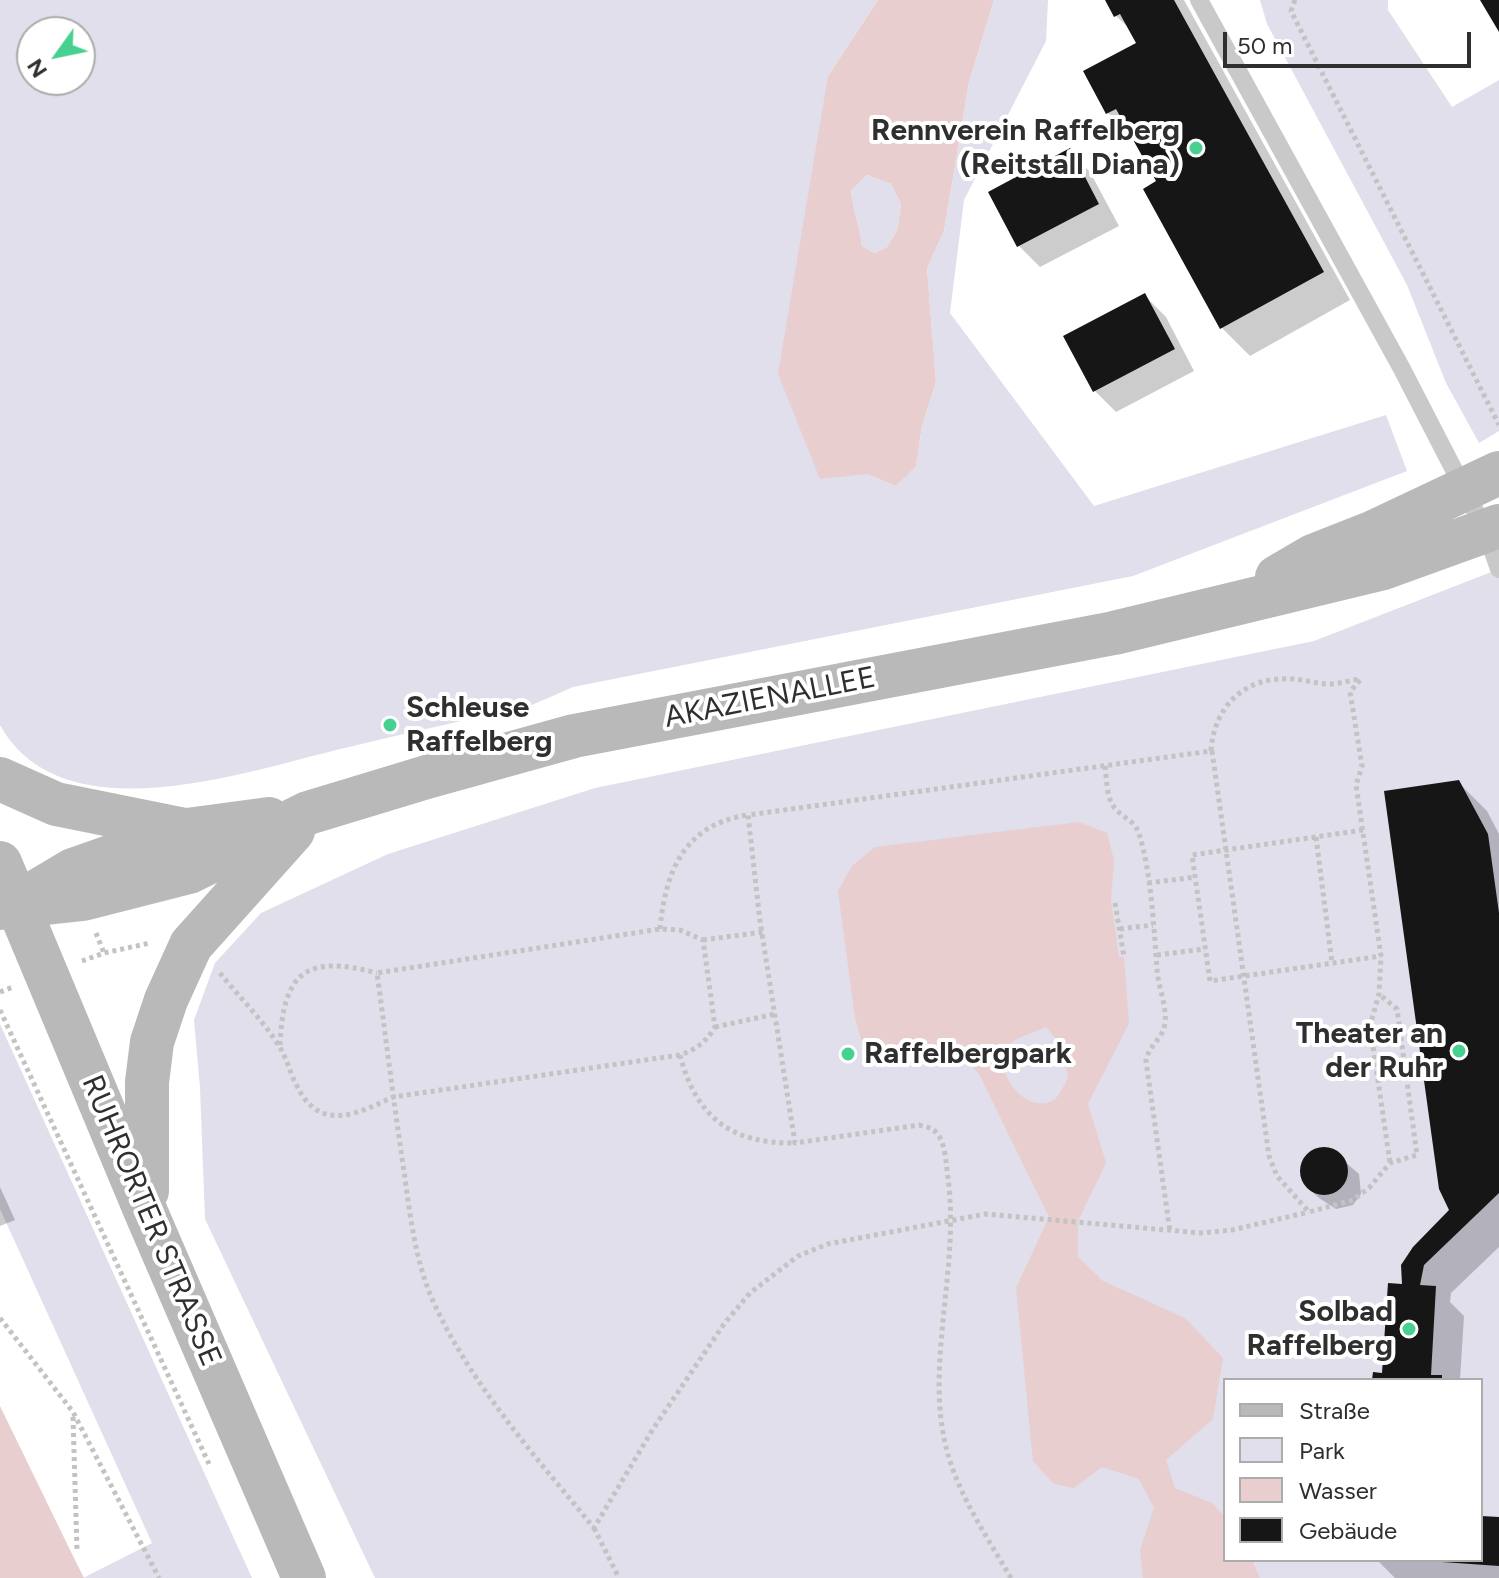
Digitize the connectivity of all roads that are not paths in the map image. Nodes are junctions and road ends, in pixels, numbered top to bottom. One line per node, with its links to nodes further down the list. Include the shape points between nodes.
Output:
1 (1199, 0): 2 (lane, via 1402,369)
2 (1482, 482): 3 (lane); 4 (main road, AKAZIENALLEE, via 1313,556)
3 (1495, 542): 4 (main road, AKAZIENALLEE)
4 (1237, 602): 6 (main road, AKAZIENALLEE, via 1114,633 574,736)
5 (0, 779): 7 (main road, via 56,804)
6 (308, 813): 7 (main road, AKAZIENALLEE); 9 (main road, AKAZIENALLEE, via 189,872 83,899); 10 (main road, via 191,945 166,1000 152,1042 147,1082)
7 (187, 830): 9 (main road, AKAZIENALLEE, via 73,870)
8 (0, 863): 9 (main road, RUHRORTER STRASSE)
9 (8, 906): 10 (main road, RUHRORTER STRASSE, via 46,976)
10 (148, 1217): 11 (main road, RUHRORTER STRASSE)
11 (304, 1578)

